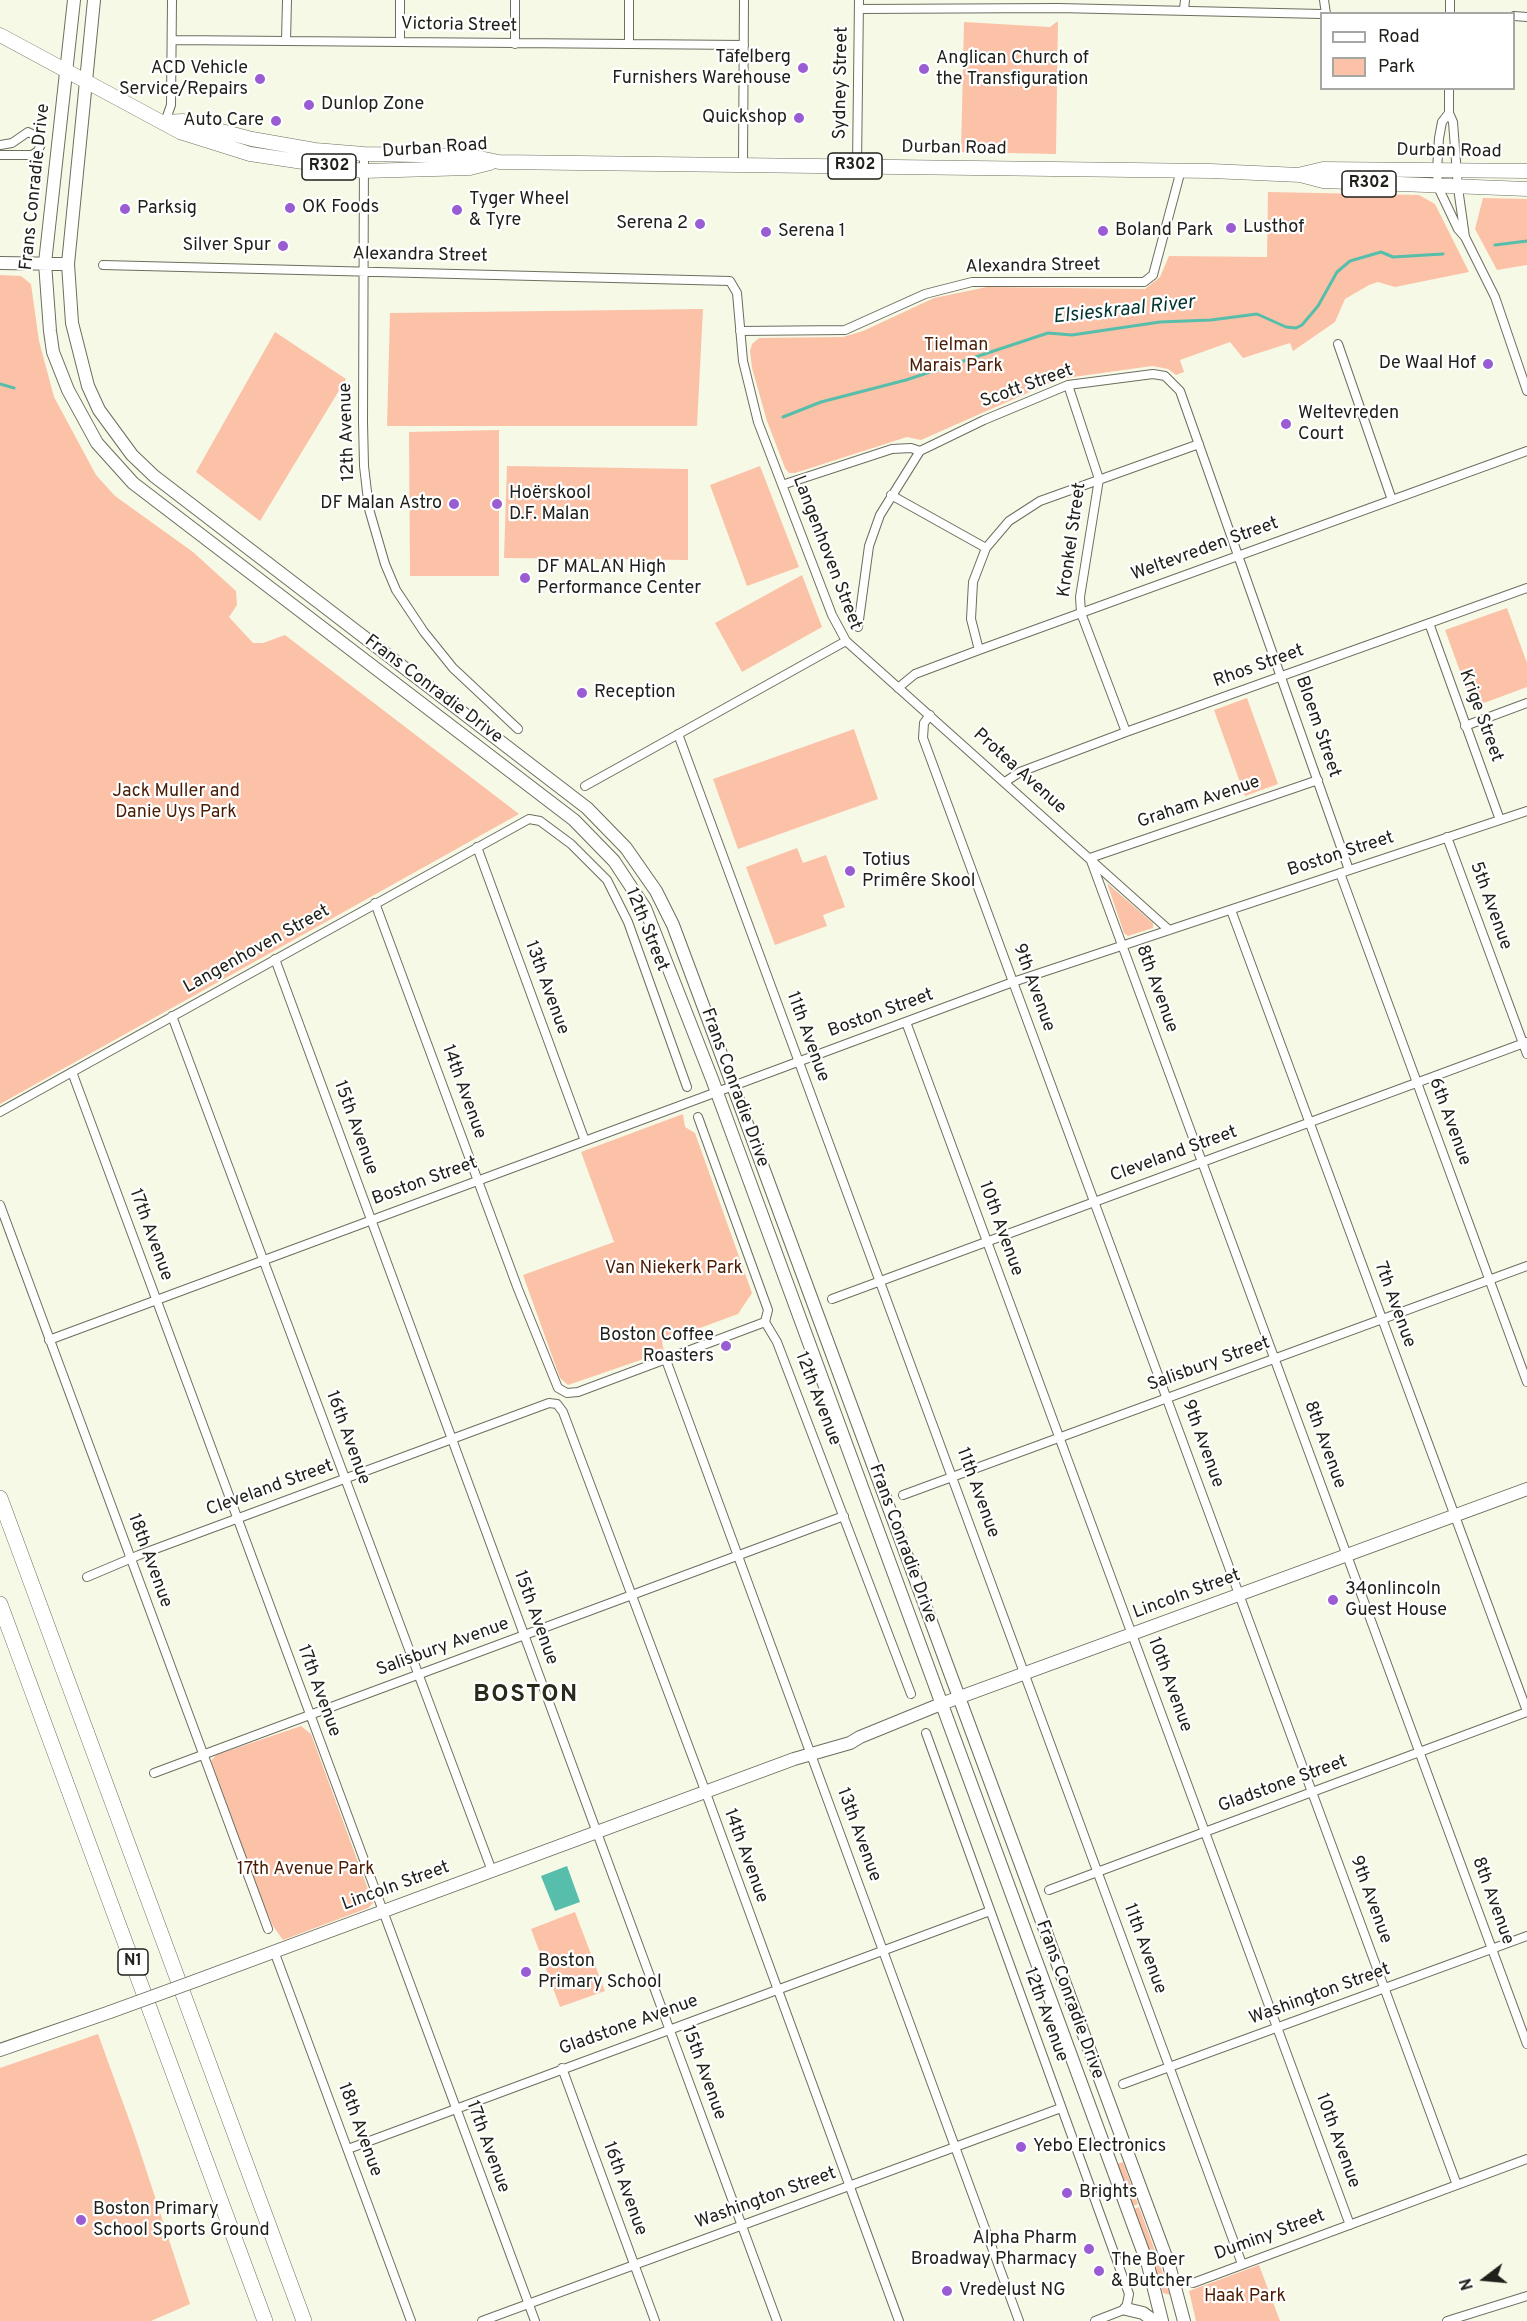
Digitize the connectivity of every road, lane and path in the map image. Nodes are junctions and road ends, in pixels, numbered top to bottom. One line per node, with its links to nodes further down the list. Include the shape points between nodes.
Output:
1 (74, 0): 20 (main road, Frans Conradie Drive)
2 (94, 0): 21 (main road, Frans Conradie Drive)
3 (172, 0): 14 (street)
4 (287, 0): 15 (street)
5 (400, 0): 16 (street)
6 (515, 0): 17 (street)
7 (630, 0): 18 (street)
8 (744, 0): 19 (street)
9 (1185, 0): 11 (street)
10 (859, 4): 11 (street); 30 (street, Sydney Street)
11 (1184, 10): 12 (street)
12 (1320, 14)
13 (0, 35): 20 (main road, Durban Road / R302)
14 (173, 40): 15 (street, Victoria Street); 24 (street, via 171,105)
15 (286, 41): 16 (street, Victoria Street)
16 (400, 42): 17 (street, Victoria Street)
17 (515, 44): 18 (street, Victoria Street)
18 (629, 44): 19 (street, Victoria Street)
19 (744, 45): 29 (street)
20 (65, 71): 21 (main road, Durban Road / R302); 42 (main road, Frans Conradie Drive)
21 (86, 82): 24 (main road, Durban Road / R302); 43 (main road, Frans Conradie Drive)
22 (1449, 90): 23 (street)
23 (1449, 114): 32 (street, via 1442,122); 33 (street)
24 (165, 122): 27 (main road, Durban Road / R302, via 183,121 278,144); 34 (main road, Durban Road / R302, via 180,132 250,154)
25 (0, 145): 26 (street, via 12,143 28,132 36,134 41,144 32,155)
26 (0, 154)
27 (364, 154): 28 (main road, Durban Road / R302, via 470,156); 34 (street, 12th Avenue)
28 (499, 162): 29 (main road, Durban Road / R302); 34 (main road, Durban Road / R302, via 470,168)
29 (743, 165): 30 (main road, Durban Road / R302)
30 (857, 166): 31 (main road, Durban Road / R302)
31 (1181, 170): 36 (main road, Durban Road / R302); 47 (street, Alexandra Street, via 1153,275 1144,282 972,282 926,294 845,330)
32 (1437, 170): 33 (main road, Durban Road / R302); 36 (main road, Durban Road / R302, via 1323,169); 37 (street)
33 (1456, 170): 35 (main road, Durban Road / R302); 38 (street)
34 (363, 171): 45 (street, 12th Avenue)
35 (1527, 171)
36 (1300, 175): 37 (main road, Durban Road / R302, via 1323,182)
37 (1438, 187): 38 (main road, Durban Road / R302); 40 (street, via 1454,223)
38 (1458, 188): 39 (main road, Durban Road / R302); 40 (street)
39 (1527, 189)
40 (1465, 237): 51 (street, via 1498,305)
41 (0, 263): 42 (main road)
42 (45, 263): 43 (main road); 100 (main road, Frans Conradie Drive, via 53,352 81,417 114,465 594,838 631,885 651,921)
43 (68, 264): 99 (main road, Frans Conradie Drive, via 72,323 79,355 88,386 113,433 154,476 578,800 612,832 633,856 662,902)
44 (103, 265): 45 (street, Alexandra Street)
45 (362, 272): 46 (street, Alexandra Street, via 716,279); 72 (street, 12th Avenue, via 364,466 369,509 385,564 396,590 453,668)
46 (735, 285): 47 (street, Langenhoven Street)
47 (740, 331): 56 (street, Langenhoven Street, via 752,402)
48 (1338, 344): 58 (street)
49 (1068, 385): 50 (street, Scott Street, via 1153,374 1165,376); 53 (street, Scott Street); 55 (street, Kronkel Street)
50 (1180, 391): 52 (street, Bloem Street)
51 (1527, 391)
52 (1199, 444): 55 (street); 60 (street, Bloem Street)
53 (920, 451): 56 (street, Scott Street, via 892,449); 57 (street)
54 (1527, 451): 58 (street, Weltevreden Street)
55 (1099, 479): 59 (street, via 1029,507 1000,529); 62 (street, Kronkel Street, via 1080,597)
56 (782, 485): 65 (street, Langenhoven Street, via 832,615)
57 (891, 495): 59 (street); 64 (street, via 869,546)
58 (1392, 500): 60 (street, Weltevreden Street)
59 (986, 548): 66 (street, via 971,594 971,619)
60 (1240, 555): 62 (street, Weltevreden Street); 67 (street, Bloem Street)
61 (1527, 588): 63 (street, Rhos Street)
62 (1081, 613): 66 (street, Weltevreden Street); 73 (street, Kronkel Street)
63 (1429, 623): 67 (street, Rhos Street); 71 (street, Krige Street)
64 (858, 627)
65 (846, 640): 68 (street, Protea Avenue); 74 (street, Langenhoven Street)
66 (979, 650): 68 (street, Weltevreden Street, via 915,674)
67 (1281, 676): 73 (street, Rhos Street); 75 (street, Bloem Street)
68 (898, 688): 70 (street, Protea Avenue)
69 (1527, 704): 71 (street)
70 (930, 715): 76 (street, Protea Avenue); 90 (street, 9th Avenue, via 924,723 923,738)
71 (1465, 726): 80 (street, Krige Street)
72 (518, 729)
73 (1126, 732): 76 (street, Rhos Street, via 1020,772)
74 (678, 734): 77 (street, Langenhoven Street); 95 (street, 11th Avenue)
75 (1318, 780): 83 (street, Graham Avenue); 84 (street, Bloem Street)
76 (1005, 782): 83 (street, Protea Avenue)
77 (585, 786)
78 (1527, 811): 80 (street, Boston Street)
79 (531, 819): 82 (street, Langenhoven Street); 98 (street, 12th Street, via 540,821 590,860 611,887 628,922)
80 (1500, 820): 81 (street, Boston Street)
81 (1447, 837): 84 (street, Boston Street); 93 (street, 5th Avenue)
82 (477, 847): 85 (street, Langenhoven Street); 104 (street, 13th Avenue)
83 (1090, 858): 87 (street, Protea Avenue); 88 (street, 8th Avenue)
84 (1344, 872): 86 (street, Boston Street); 97 (street, 6th Avenue)
85 (375, 903): 89 (street, Langenhoven Street); 106 (street, 14th Avenue)
86 (1231, 909): 87 (street, Boston Street); 103 (street, 7th Avenue)
87 (1169, 930): 88 (street, Boston Street)
88 (1123, 946): 90 (street, Boston Street); 105 (street, 8th Avenue)
89 (275, 959): 91 (street, Langenhoven Street); 109 (street, 15th Avenue)
90 (1013, 982): 92 (street, Boston Street); 107 (street, 9th Avenue)
91 (172, 1016): 96 (street, Langenhoven Street); 111 (street, 16th Avenue)
92 (906, 1022): 95 (street, Boston Street); 110 (street, 10th Avenue)
93 (1525, 1043): 94 (street, 5th Avenue); 97 (street, Cleveland Street)
94 (1527, 1054)
95 (799, 1062): 99 (street, Boston Street); 114 (street, 11th Avenue)
96 (72, 1072): 101 (street, Langenhoven Street); 115 (street, 17th Avenue)
97 (1417, 1083): 103 (street, Cleveland Street); 113 (street, 6th Avenue)
98 (687, 1086)
99 (733, 1086): 100 (street, Boston Street); 147 (main road, Frans Conradie Drive)
100 (717, 1092): 104 (street, Boston Street); 148 (main road, Frans Conradie Drive)
101 (0, 1112)
102 (698, 1117): 118 (street, 12th Avenue, via 768,1310)
103 (1310, 1123): 105 (street, Cleveland Street); 117 (street, 7th Avenue)
104 (585, 1141): 106 (street, Boston Street)
105 (1202, 1162): 107 (street, Cleveland Street); 120 (street, 8th Avenue)
106 (478, 1181): 109 (street, Boston Street); 121 (street, 14th Avenue, via 552,1379 562,1391 578,1392)
107 (1094, 1203): 110 (street, Cleveland Street); 123 (street, 9th Avenue)
108 (0, 1205): 119 (street, 18th Avenue)
109 (371, 1220): 111 (street, Boston Street); 126 (street, 15th Avenue)
110 (987, 1241): 114 (street, Cleveland Street); 125 (street, 10th Avenue)
111 (263, 1260): 115 (street, Boston Street); 128 (street, 16th Avenue)
112 (1527, 1266): 113 (street, Salisbury Street)
113 (1490, 1279): 117 (street, Salisbury Street); 122 (street, 6th Avenue)
114 (880, 1281): 116 (street, Cleveland Street); 127 (street, 11th Avenue)
115 (156, 1299): 119 (street, Boston Street); 134 (street, 17th Avenue)
116 (832, 1299)
117 (1382, 1319): 120 (street, Salisbury Street); 133 (street, 7th Avenue)
118 (765, 1322): 121 (street); 132 (street, 12th Avenue, via 777,1342)
119 (49, 1340): 137 (street, 18th Avenue)
120 (1275, 1359): 123 (street, Salisbury Street); 135 (street, 8th Avenue)
121 (666, 1360): 136 (street, 13th Avenue)
122 (1527, 1382)
123 (1168, 1398): 125 (street, Salisbury Street); 140 (street, 9th Avenue)
124 (557, 1404): 126 (street, Cleveland Street, via 549,1402); 139 (street, 14th Avenue)
125 (1060, 1438): 127 (street, Salisbury Street); 142 (street, 10th Avenue)
126 (452, 1439): 128 (street, Cleveland Street); 143 (street, 15th Avenue)
127 (953, 1478): 130 (street, Salisbury Street); 144 (street, 11th Avenue)
128 (344, 1479): 134 (street, Cleveland Street); 145 (street, 16th Avenue)
129 (1527, 1489): 133 (main road, Lincoln Street)
130 (903, 1495)
131 (0, 1498): 195 (highway, N1)
132 (844, 1516): 136 (street, Salisbury Avenue); 146 (street, 12th Avenue)
133 (1454, 1516): 135 (main road, Lincoln Street); 149 (street, 7th Avenue)
134 (237, 1518): 137 (street, Cleveland Street); 150 (street, 17th Avenue)
135 (1347, 1556): 140 (main road, Lincoln Street); 152 (street, 8th Avenue)
136 (739, 1557): 139 (street, Salisbury Avenue); 154 (street, 13th Avenue)
137 (130, 1558): 138 (street, Cleveland Street); 153 (street, 18th Avenue)
138 (87, 1577)
139 (631, 1595): 143 (street, Salisbury Avenue); 157 (street, 14th Avenue)
140 (1239, 1595): 142 (main road, Lincoln Street); 156 (street, 9th Avenue)
141 (0, 1604): 194 (highway, N1)
142 (1133, 1635): 144 (main road, Lincoln Street); 159 (street, 10th Avenue)
143 (524, 1636): 145 (street, Salisbury Avenue); 158 (street, 15th Avenue)
144 (1025, 1674): 147 (main road, Lincoln Street); 161 (street, 11th Avenue)
145 (417, 1676): 150 (street, Salisbury Avenue); 160 (street, 16th Avenue)
146 (911, 1694)
147 (959, 1698): 148 (main road, Lincoln Street); 206 (main road, Frans Conradie Drive, via 1169,2265)
148 (941, 1704): 154 (main road, Lincoln Street, via 850,1743); 205 (main road, Frans Conradie Drive, via 1148,2265)
149 (1527, 1712): 152 (street, Gladstone Street)
150 (309, 1714): 153 (street, Salisbury Avenue); 163 (street, 17th Avenue)
151 (926, 1733): 164 (street, 12th Avenue)
152 (1420, 1752): 156 (street, Gladstone Street); 167 (street, 8th Avenue)
153 (203, 1754): 155 (street, Salisbury Avenue); 165 (street, 18th Avenue)
154 (808, 1754): 157 (main road, Lincoln Street); 169 (street, 13th Avenue)
155 (154, 1773)
156 (1313, 1792): 159 (street, Gladstone Street); 170 (street, 9th Avenue)
157 (704, 1793): 158 (main road, Lincoln Street); 171 (street, 14th Avenue)
158 (596, 1832): 160 (main road, Lincoln Street); 173 (street, 15th Avenue)
159 (1205, 1832): 161 (street, Gladstone Street); 172 (street, 10th Avenue)
160 (492, 1871): 163 (main road, Lincoln Street)
161 (1098, 1871): 162 (street, Gladstone Street); 176 (street, 11th Avenue)
162 (1049, 1890)
163 (383, 1911): 168 (main road, Lincoln Street); 179 (street, 17th Avenue)
164 (990, 1911): 169 (street, Gladstone Avenue); 180 (street, 12th Avenue)
165 (268, 1929)
166 (1527, 1936): 167 (street, Washington Street)
167 (1492, 1949): 170 (street, Washington Street); 174 (street, 8th Avenue)
168 (274, 1951): 175 (main road, Lincoln Street, bridge); 182 (street, 18th Avenue)
169 (884, 1951): 171 (street, Gladstone Avenue); 181 (street, 13th Avenue)
170 (1385, 1989): 172 (street, Washington Street); 184 (street, 9th Avenue)
171 (777, 1990): 173 (street, Gladstone Avenue); 185 (street, 14th Avenue)
172 (1278, 2028): 176 (street, Washington Street); 186 (street, 10th Avenue)
173 (669, 2029): 177 (street, Gladstone Avenue); 187 (street, 15th Avenue)
174 (1527, 2044)
175 (0, 2050)
176 (1170, 2067): 178 (street, Washington Street); 188 (street, 11th Avenue)
177 (562, 2068): 179 (street, Gladstone Avenue); 189 (street, 16th Avenue)
178 (1123, 2085)
179 (455, 2108): 182 (street, Gladstone Avenue); 192 (street, 17th Avenue)
180 (1061, 2108): 181 (street, Washington Street); 193 (street, 12th Avenue, via 1129,2294)
181 (956, 2146): 185 (street, Washington Street); 202 (street, 13th Avenue)
182 (348, 2149): 196 (street, 18th Avenue)
183 (1527, 2159): 184 (street, Duminy Street)
184 (1457, 2185): 186 (street, Duminy Street)
185 (849, 2186): 187 (street, Washington Street); 201 (street, 14th Avenue)
186 (1350, 2224): 188 (street, Duminy Street)
187 (741, 2225): 189 (street, Washington Street); 200 (street, 15th Avenue)
188 (1242, 2264): 190 (street, Duminy Street)
189 (634, 2265): 192 (street, Washington Street); 199 (street, 16th Avenue)
190 (1193, 2283)
191 (1527, 2296): 207 (street)
192 (528, 2304): 197 (street, Washington Street); 198 (street, 17th Avenue)
193 (1126, 2309): 203 (street); 204 (main road, via 1143,2313)
194 (265, 2321)
195 (304, 2321)
196 (411, 2321)
197 (482, 2321)
198 (535, 2321)
199 (655, 2321)
200 (777, 2321)
201 (899, 2321)
202 (1019, 2321)
203 (1095, 2321)
204 (1154, 2321)
205 (1162, 2321)
206 (1184, 2321)
207 (1447, 2321)

